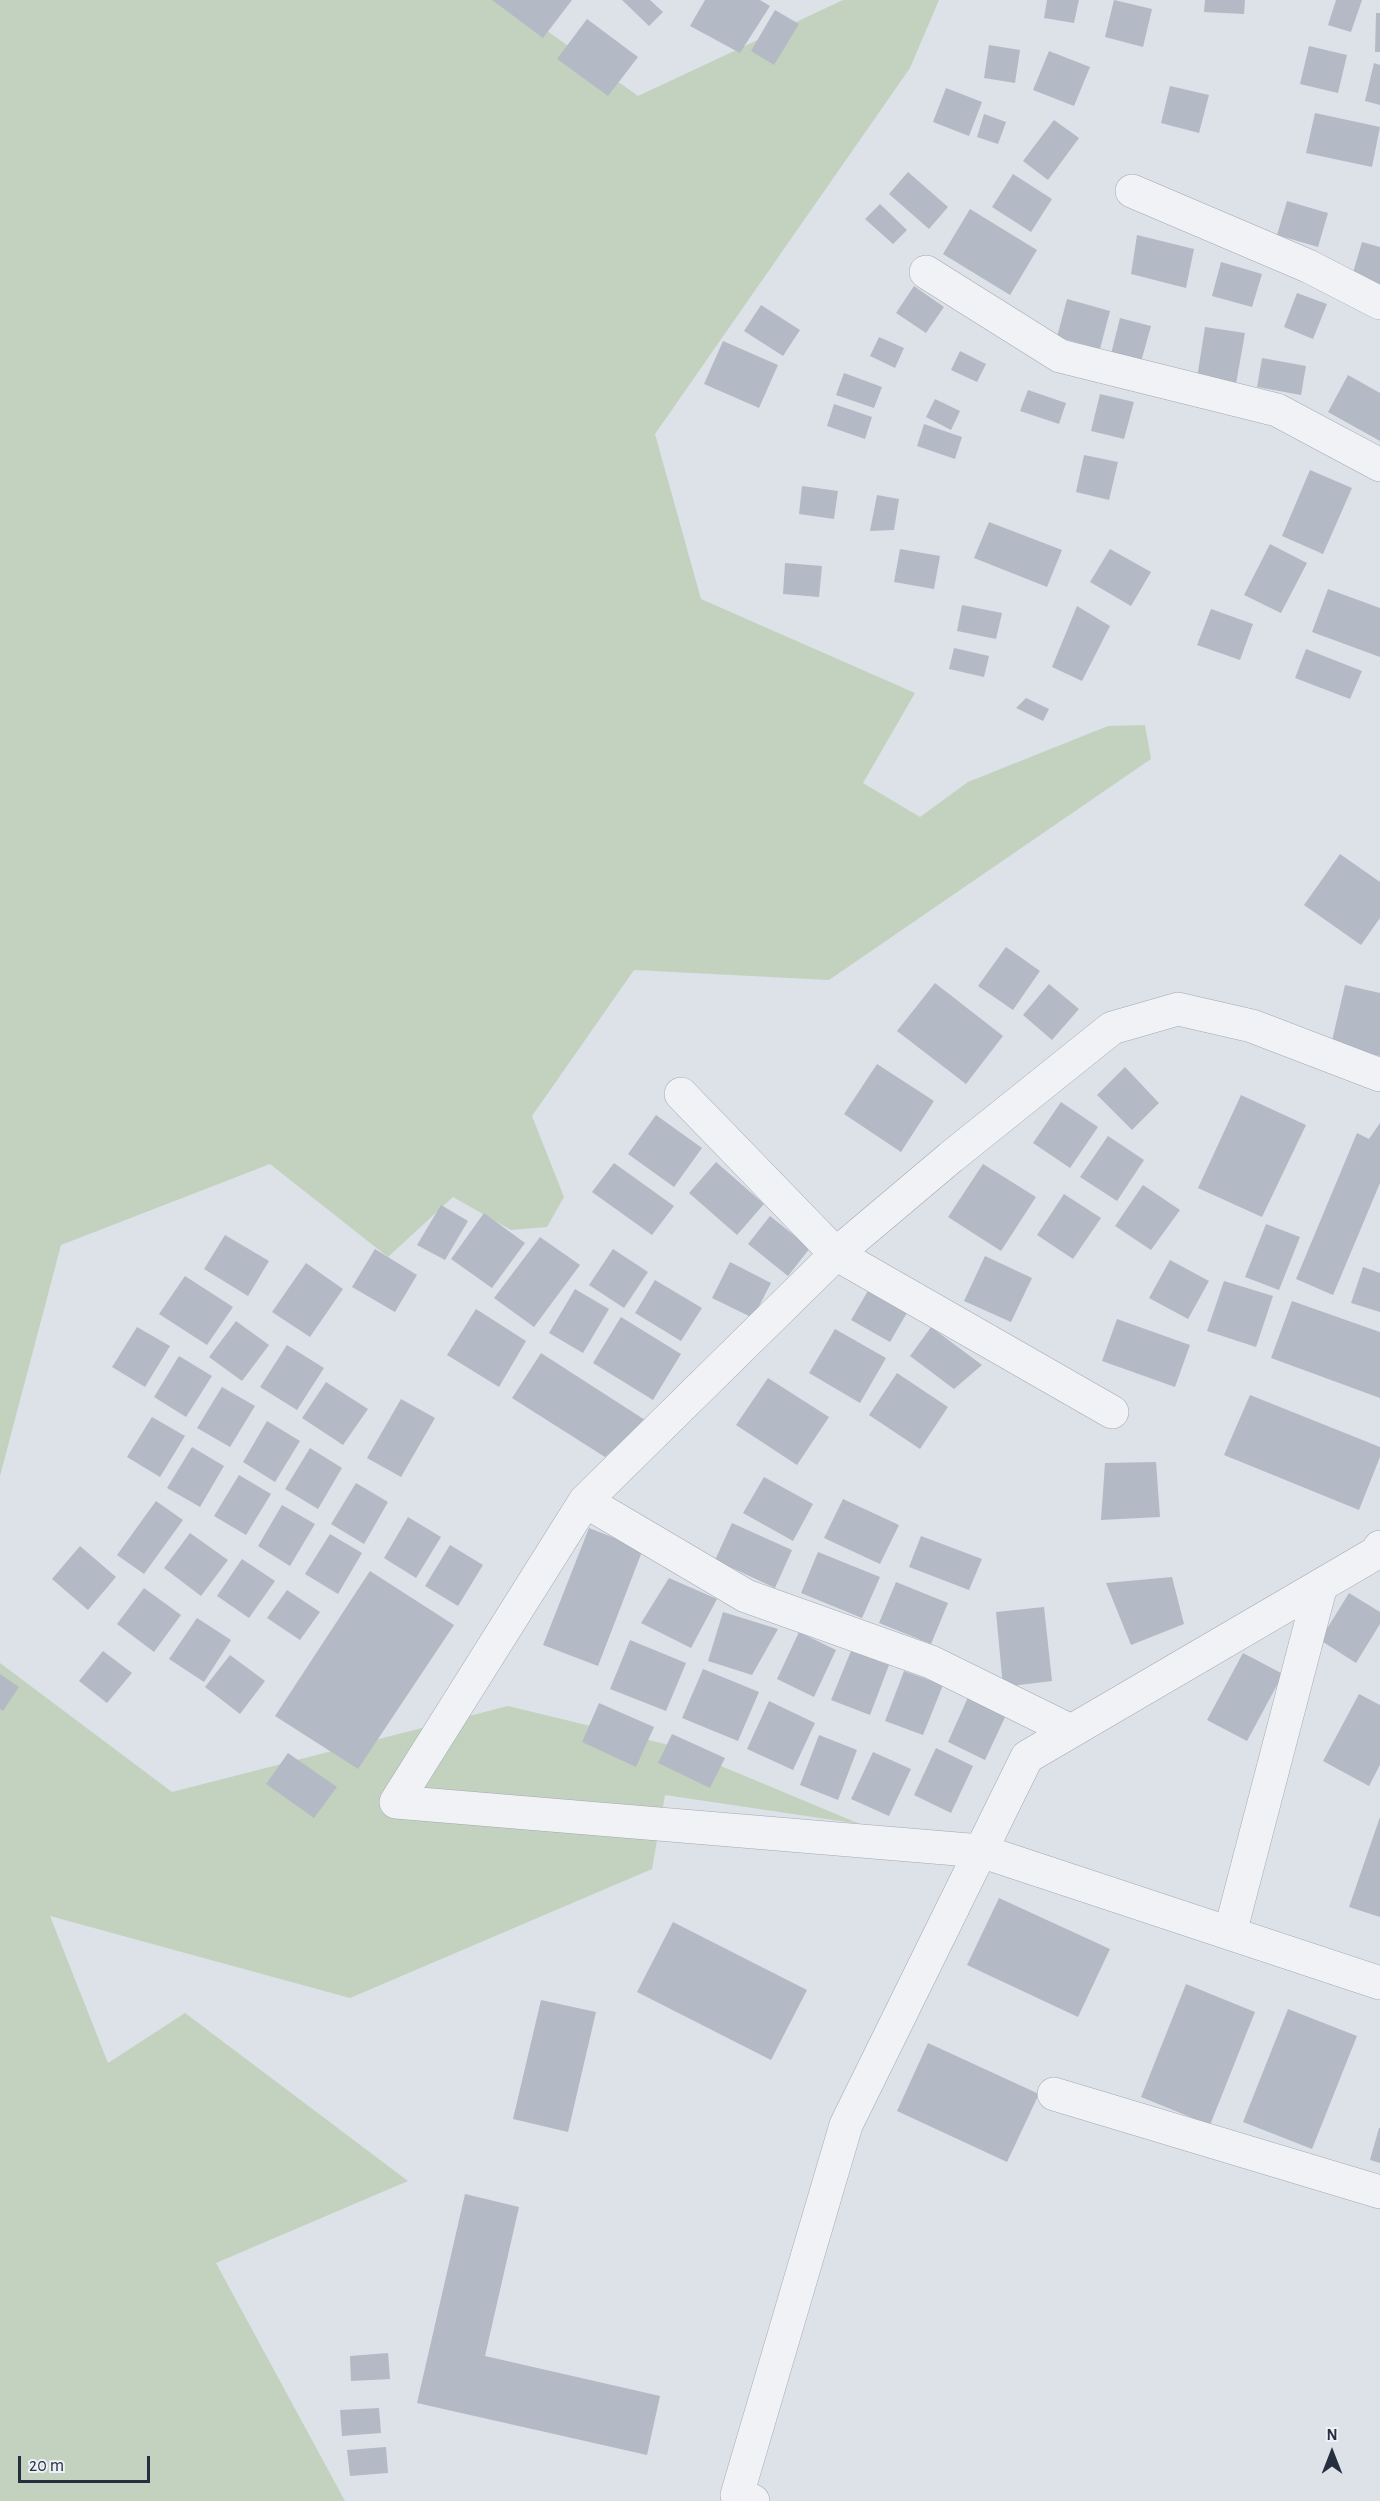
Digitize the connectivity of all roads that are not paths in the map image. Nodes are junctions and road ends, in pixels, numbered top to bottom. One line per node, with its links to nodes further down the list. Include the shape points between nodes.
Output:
1 (1132, 191): 3 (street, via 1308,266)
2 (926, 272): 4 (street, via 1060,356 1277,410)
3 (1380, 303)
4 (1380, 465)
5 (1380, 1076): 7 (street, via 1252,1026 1178,1010 1112,1028)
6 (681, 1094): 7 (street)
7 (836, 1254): 8 (street); 9 (street)
8 (1112, 1412)
9 (585, 1501): 12 (street, via 746,1596 931,1662); 13 (street, via 396,1802)
10 (1380, 1547): 11 (street)
11 (1321, 1585): 12 (street); 14 (street)
12 (1071, 1731): 13 (street, via 1027,1757)
13 (981, 1851): 14 (street); 18 (street, via 846,2124 737,2495)
14 (1230, 1933): 15 (street)
15 (1380, 1983)
16 (1054, 2094): 17 (street)
17 (1380, 2192)
18 (753, 2501)

